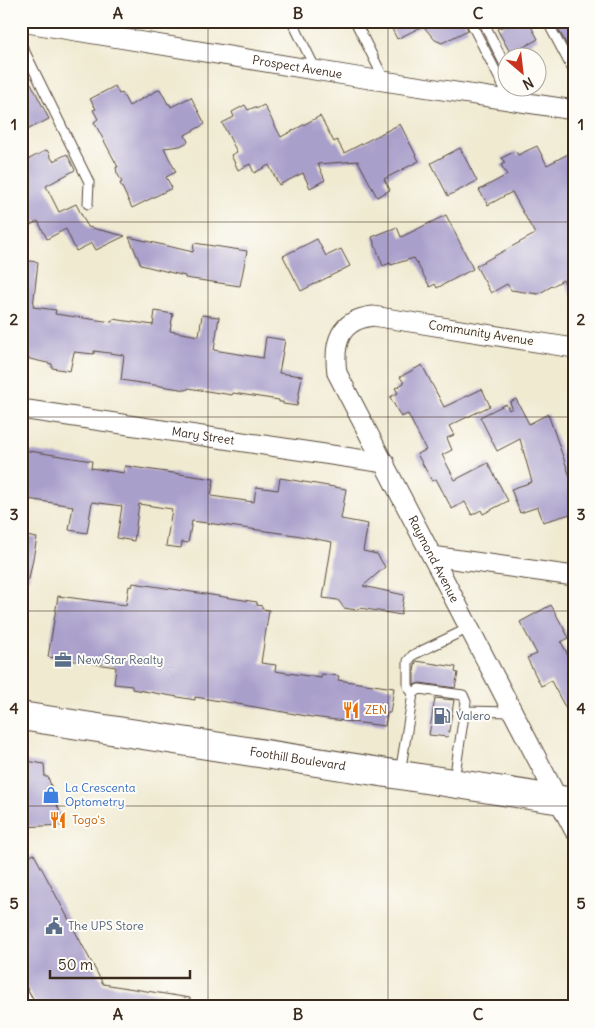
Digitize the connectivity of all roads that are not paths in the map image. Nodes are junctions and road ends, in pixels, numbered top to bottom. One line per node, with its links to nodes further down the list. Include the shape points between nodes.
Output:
1 (292, 21): 9 (lane)
2 (355, 21): 11 (lane)
3 (470, 21): 12 (lane)
4 (483, 21): 8 (lane)
5 (547, 21): 10 (lane)
6 (21, 22): 9 (street, Prospect Avenue)
7 (21, 44): 14 (lane, via 89,182)
8 (498, 51)
9 (316, 70): 11 (street, Prospect Avenue)
10 (574, 72)
11 (385, 82): 12 (street, Prospect Avenue)
12 (517, 99): 13 (street, Prospect Avenue)
13 (574, 110)
14 (88, 204)
15 (388, 318): 16 (street, Community Avenue); 18 (street, Raymond Avenue, via 361,318 347,325 338,340 335,359 337,373)
16 (574, 348)
17 (21, 409): 18 (street, Mary Street)
18 (385, 463): 19 (street, Raymond Avenue)
19 (432, 556): 20 (street); 21 (street, Raymond Avenue)
20 (574, 576)
21 (469, 628): 22 (lane, via 408,661 408,686); 24 (street, Raymond Avenue)
22 (413, 694): 23 (lane, via 419,690 463,695); 26 (lane)
23 (465, 711): 24 (lane); 27 (lane)
24 (512, 712): 28 (street, Raymond Avenue)
25 (21, 716): 26 (main road, Foothill Boulevard)
26 (400, 775): 27 (main road, Foothill Boulevard)
27 (453, 783): 28 (main road, Foothill Boulevard)
28 (566, 801): 29 (street, Raymond Avenue)
29 (574, 830)
30 (21, 989): 31 (lane)
31 (32, 1007)

